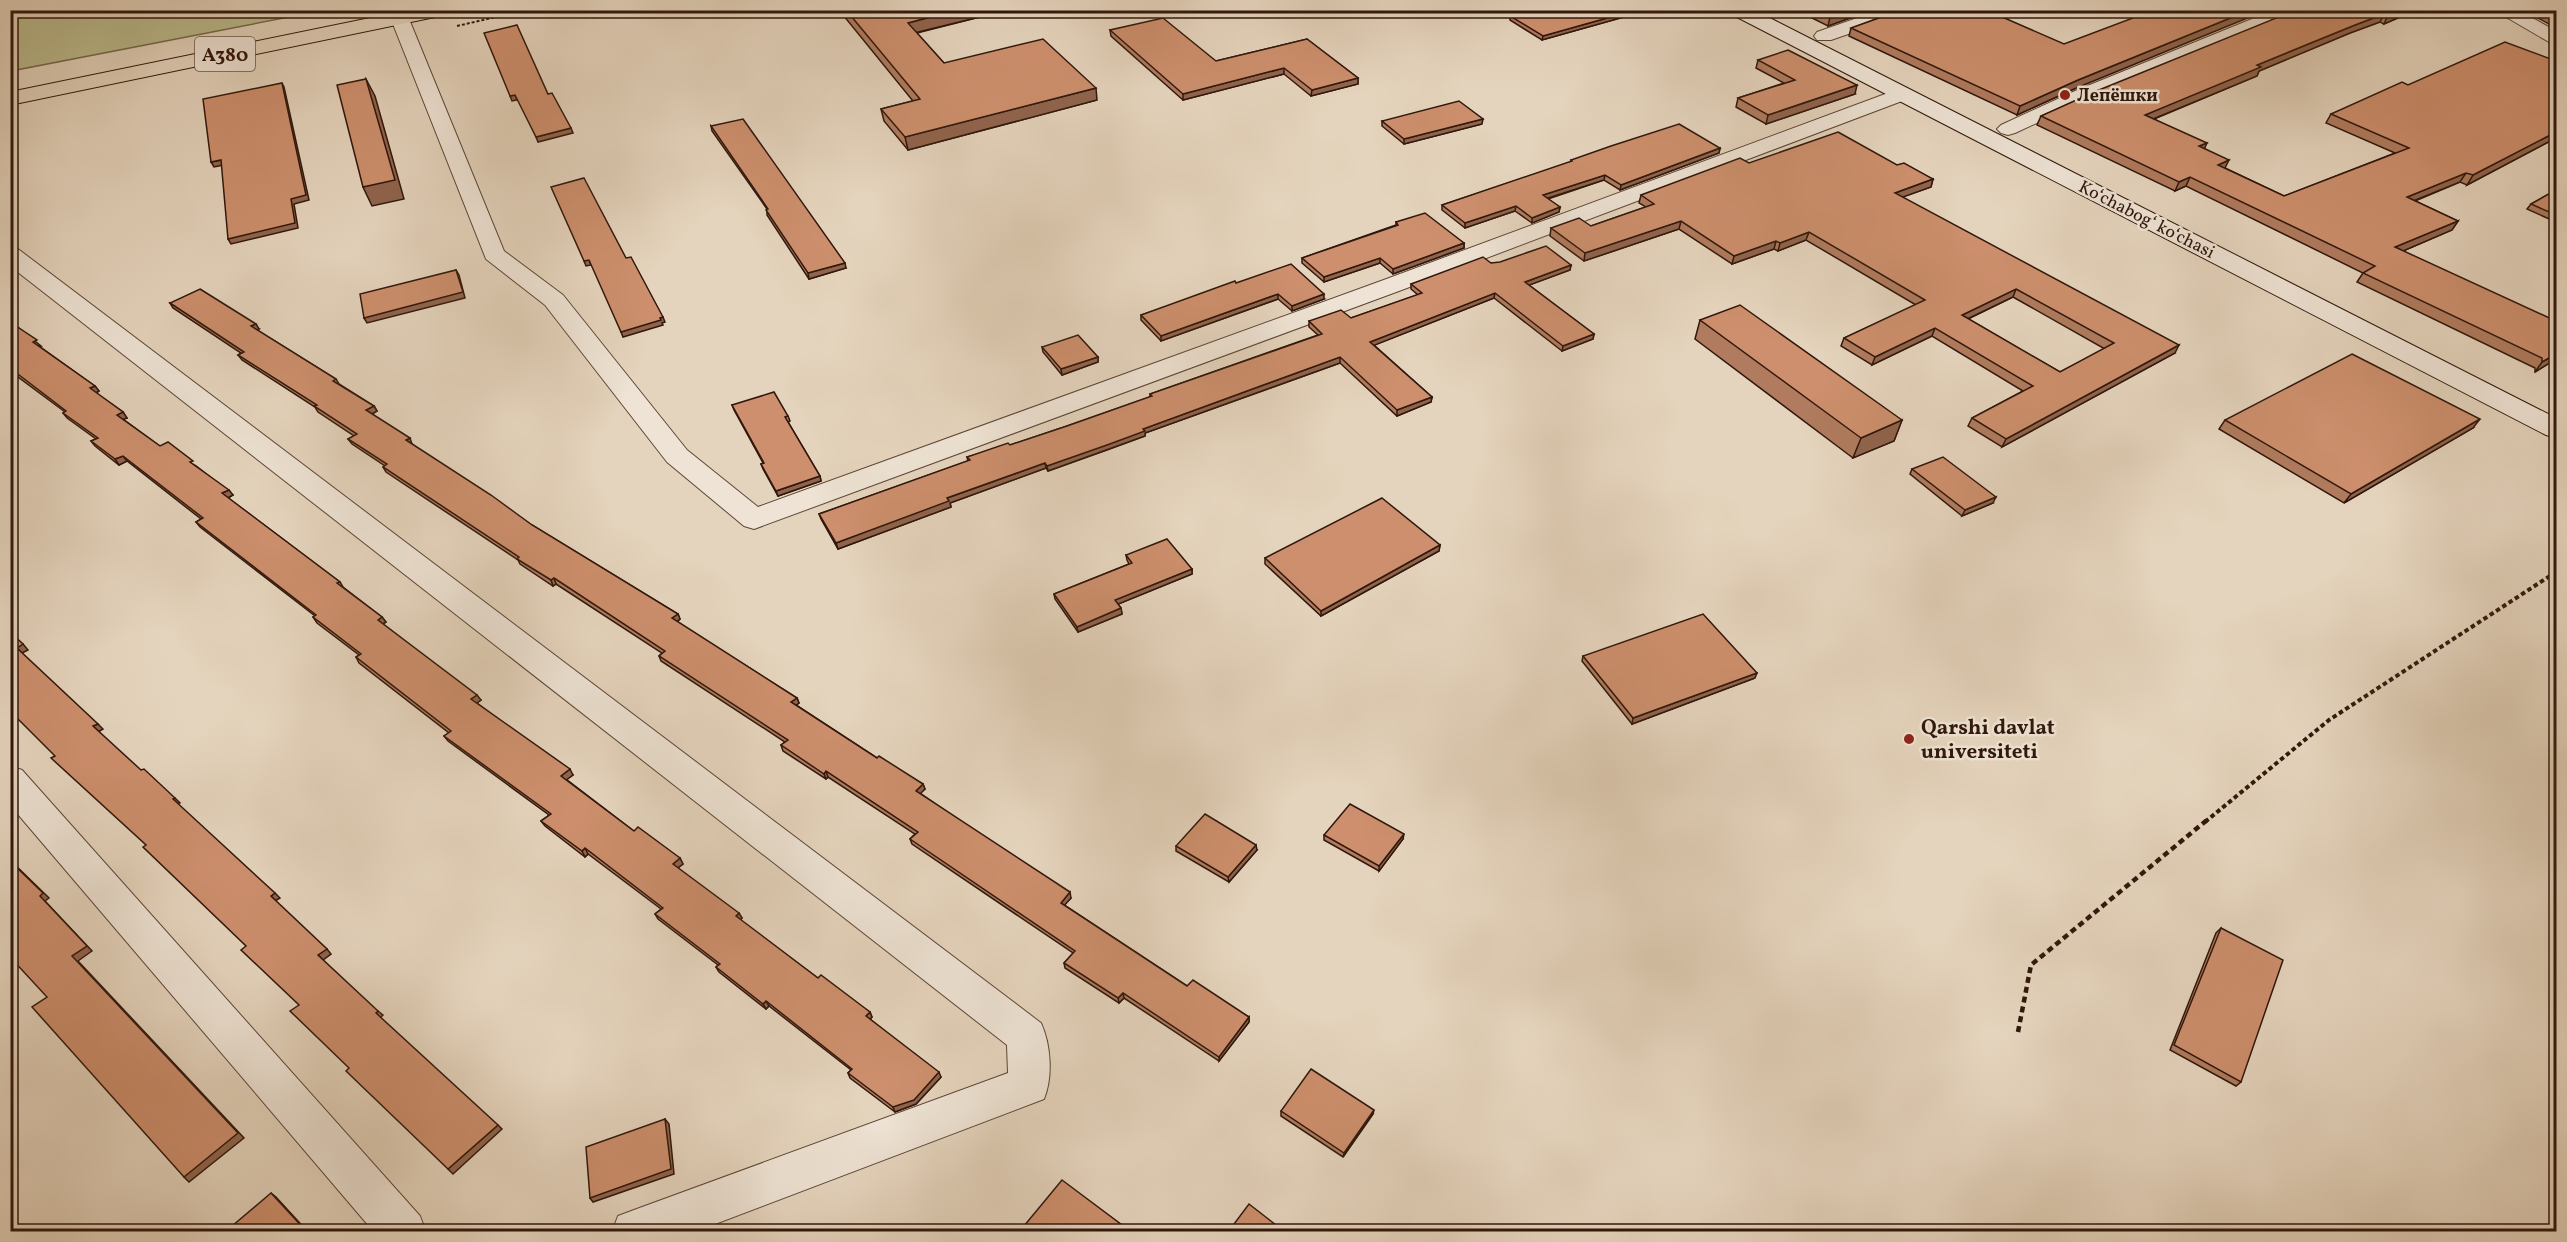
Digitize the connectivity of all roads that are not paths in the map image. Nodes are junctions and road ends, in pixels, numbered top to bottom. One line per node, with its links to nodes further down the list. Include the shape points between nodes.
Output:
1 (368, 10): 11 (highway, A380)
2 (1738, 10): 12 (main road, Ko‘chabog‘ ko‘chasi)
3 (1772, 10): 9 (main road, Ko‘chabog‘ ko‘chasi)
4 (1899, 10): 9 (street)
5 (2291, 10): 14 (street)
6 (2503, 10): 10 (street)
7 (435, 11): 8 (highway, A380)
8 (400, 19): 12 (street, via 494,254 554,300 677,456 754,519); 13 (highway, A380)
9 (1824, 36): 12 (main road, Ko‘chabog‘ ko‘chasi)
10 (2556, 38)
11 (10, 84)
12 (1916, 94): 14 (main road, Ko‘chabog‘ ko‘chasi); 17 (main road, Ko‘chabog‘ ko‘chasi)
13 (10, 99)
14 (2007, 129): 16 (main road, Ko‘chabog‘ ko‘chasi)
15 (18, 269): 20 (street, via 1027,1036 1029,1085)
16 (2556, 405)
17 (2556, 429)
18 (10, 780): 19 (street)
19 (404, 1232)
20 (634, 1232)

